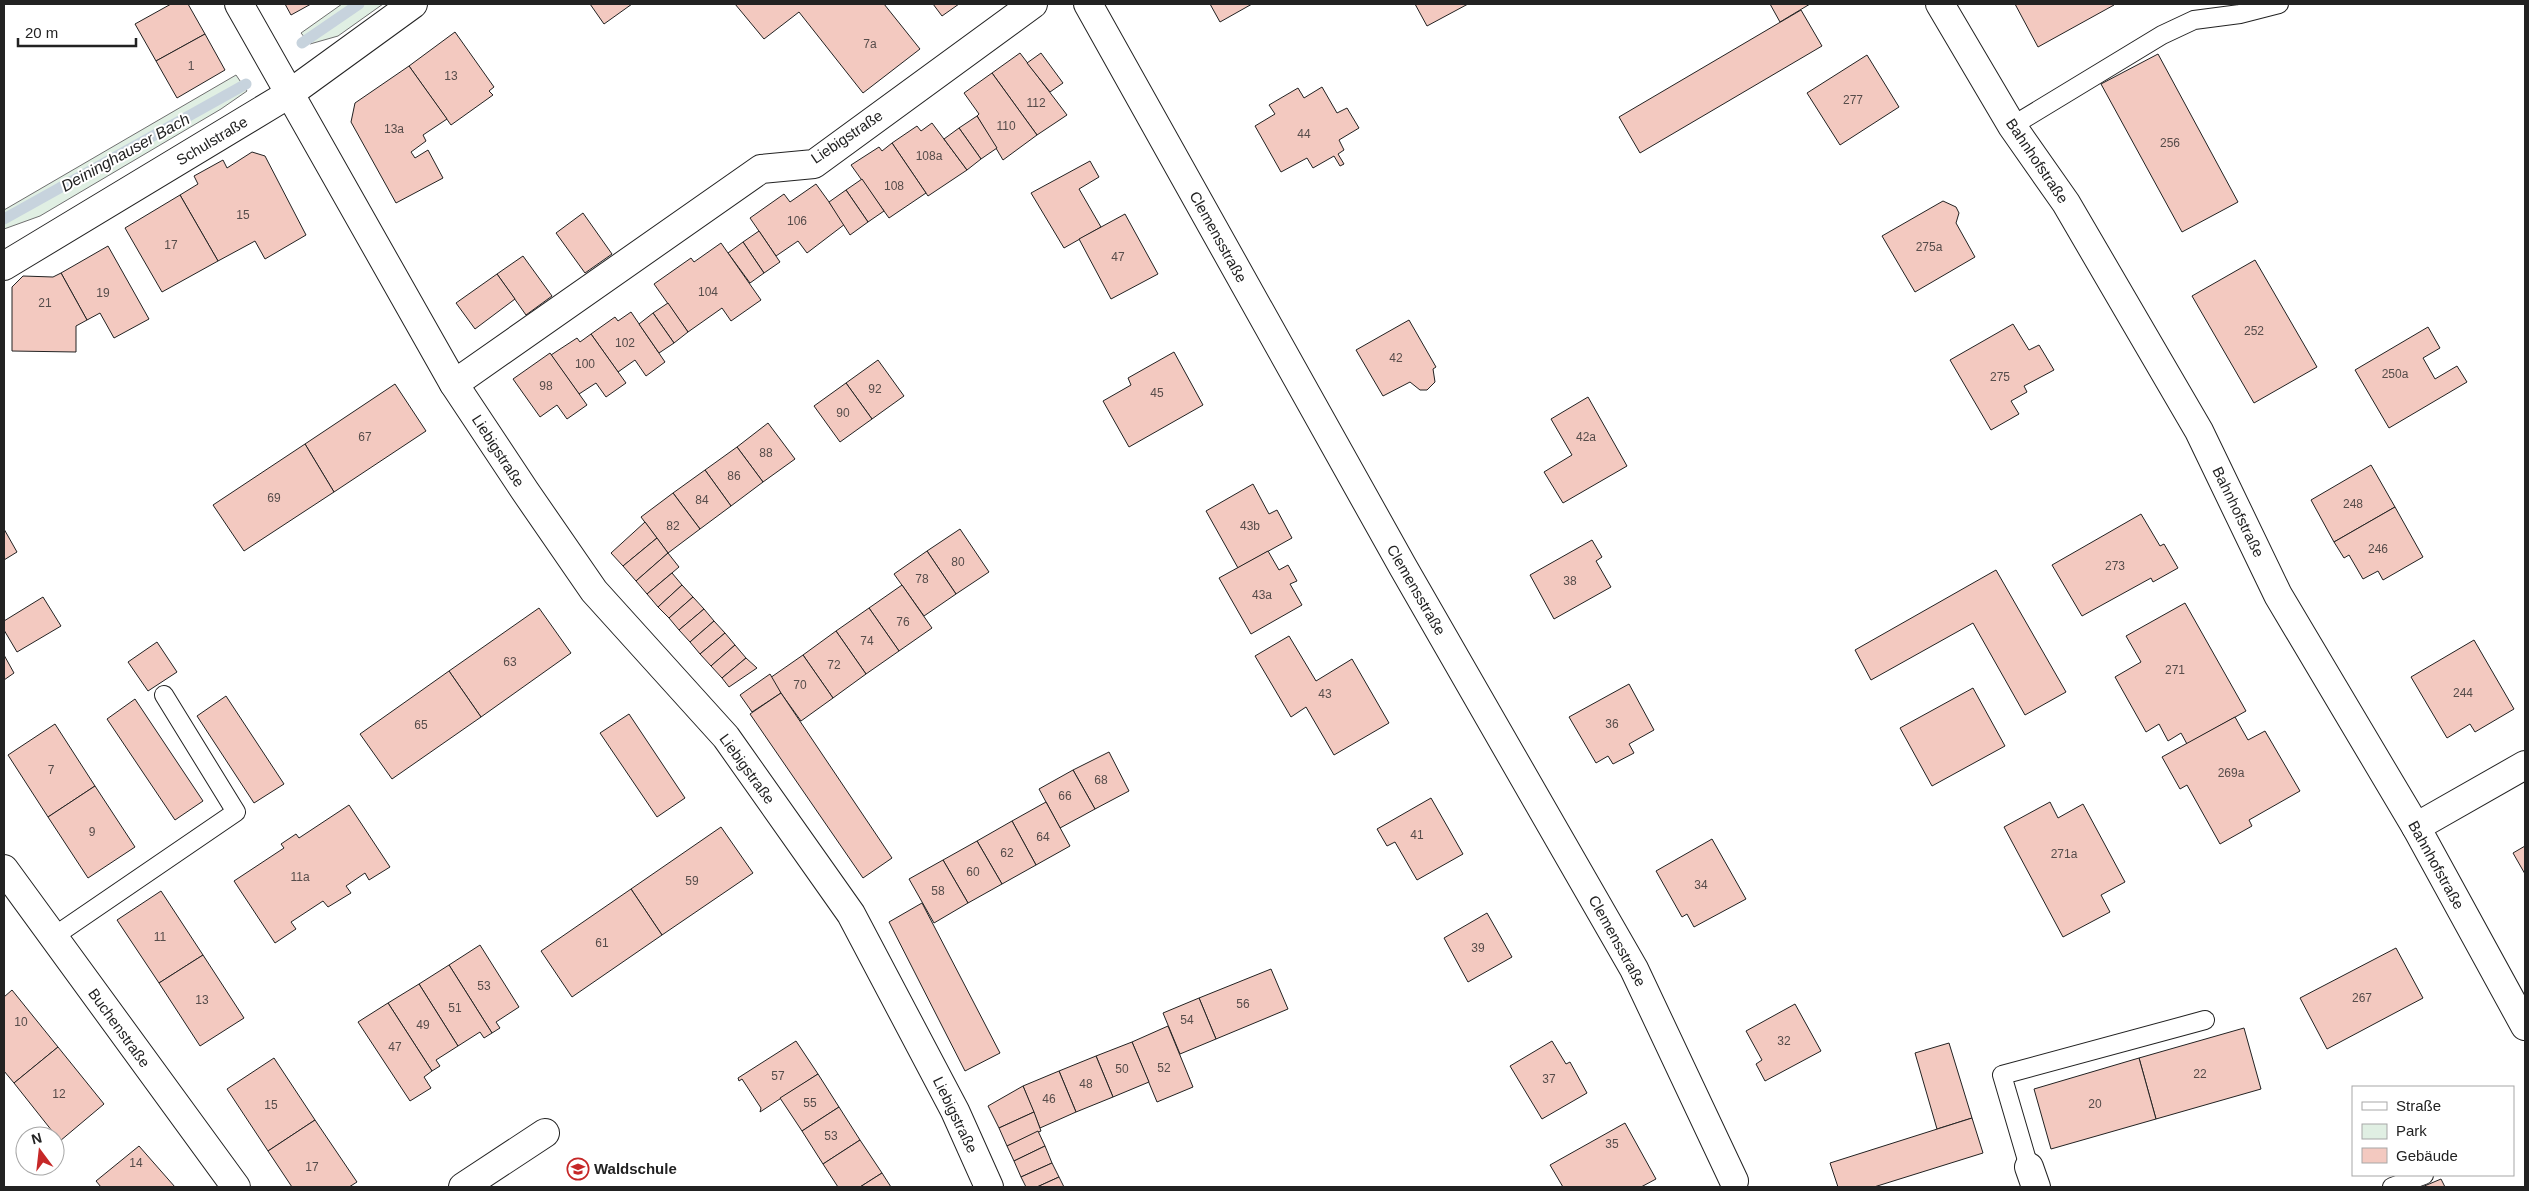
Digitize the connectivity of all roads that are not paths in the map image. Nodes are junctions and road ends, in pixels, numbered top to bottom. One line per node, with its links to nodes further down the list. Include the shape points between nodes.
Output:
1 (239, 4): 7 (street, Liebigstraße)
2 (413, 4): 7 (street, Schulstraße)
3 (1033, 4): 10 (street, Liebigstraße, via 814,164 761,169)
4 (1088, 4): 21 (street, Clemensstraße, via 1403,567 1634,969)
5 (1940, 4): 8 (street, Bahnhofstraße)
6 (2279, 4): 8 (lane, via 2240,14 2194,20)
7 (289, 94): 9 (street, Schulstraße); 10 (street, Liebigstraße)
8 (2012, 126): 13 (street, Bahnhofstraße, via 2066,203 2198,431 2278,595)
9 (4, 266)
10 (454, 384): 24 (street, Liebigstraße, via 594,592 726,737 851,914 954,1111)
11 (164, 695): 15 (lane, via 236,812)
12 (2525, 765): 13 (street)
13 (2416, 827): 17 (street, Bahnhofstraße)
14 (4, 869): 15 (street, Buchenstraße)
15 (53, 937): 22 (street, Buchenstraße)
16 (2204, 1020): 20 (lane, via 2002,1075)
17 (2525, 1026)
18 (546, 1133): 23 (street)
19 (2421, 1176): 25 (lane)
20 (2032, 1177)
21 (1734, 1181)
22 (236, 1187)
23 (463, 1187)
24 (989, 1187)
25 (2392, 1187)

